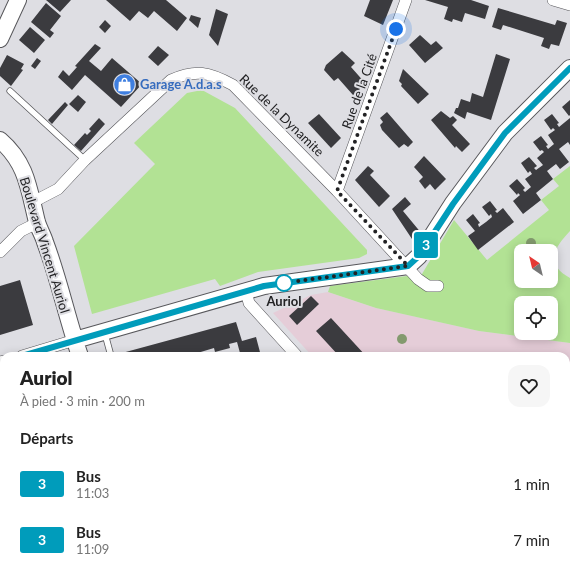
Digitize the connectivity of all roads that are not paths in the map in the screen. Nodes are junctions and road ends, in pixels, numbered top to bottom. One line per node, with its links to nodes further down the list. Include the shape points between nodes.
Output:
1 (18, 0): 5 (street)
2 (406, 0): 11 (street, Rue de la Cité)
3 (553, 0): 4 (street)
4 (570, 6)
5 (0, 39)
6 (570, 68): 15 (street, via 505,133 419,256)
7 (10, 91): 10 (lane)
8 (0, 135): 9 (street, Boulevard Vincent Auriol)
9 (6, 145): 12 (street, Boulevard Vincent Auriol, via 26,177)
10 (85, 160): 11 (street, Rue de la Dynamite, via 171,80 187,73 202,73 218,76 233,85); 12 (street, Rue de la Dynamite, via 58,189)
11 (337, 191): 15 (street, Rue de la Dynamite)
12 (33, 202): 13 (street, Boulevard Vincent Auriol)
13 (37, 223): 14 (street, via 21,231); 19 (street, Boulevard Vincent Auriol, via 45,241)
14 (0, 252)
15 (408, 266): 16 (street, Rue de la Dynamite, via 418,279 428,286); 17 (street)
16 (438, 286)
17 (246, 291): 18 (street); 23 (street, via 249,302)
18 (104, 332): 19 (street); 22 (lane)
19 (75, 340): 20 (street); 21 (street, Boulevard Vincent Auriol)
20 (35, 352)
21 (79, 352)
22 (110, 352)
23 (293, 352)

